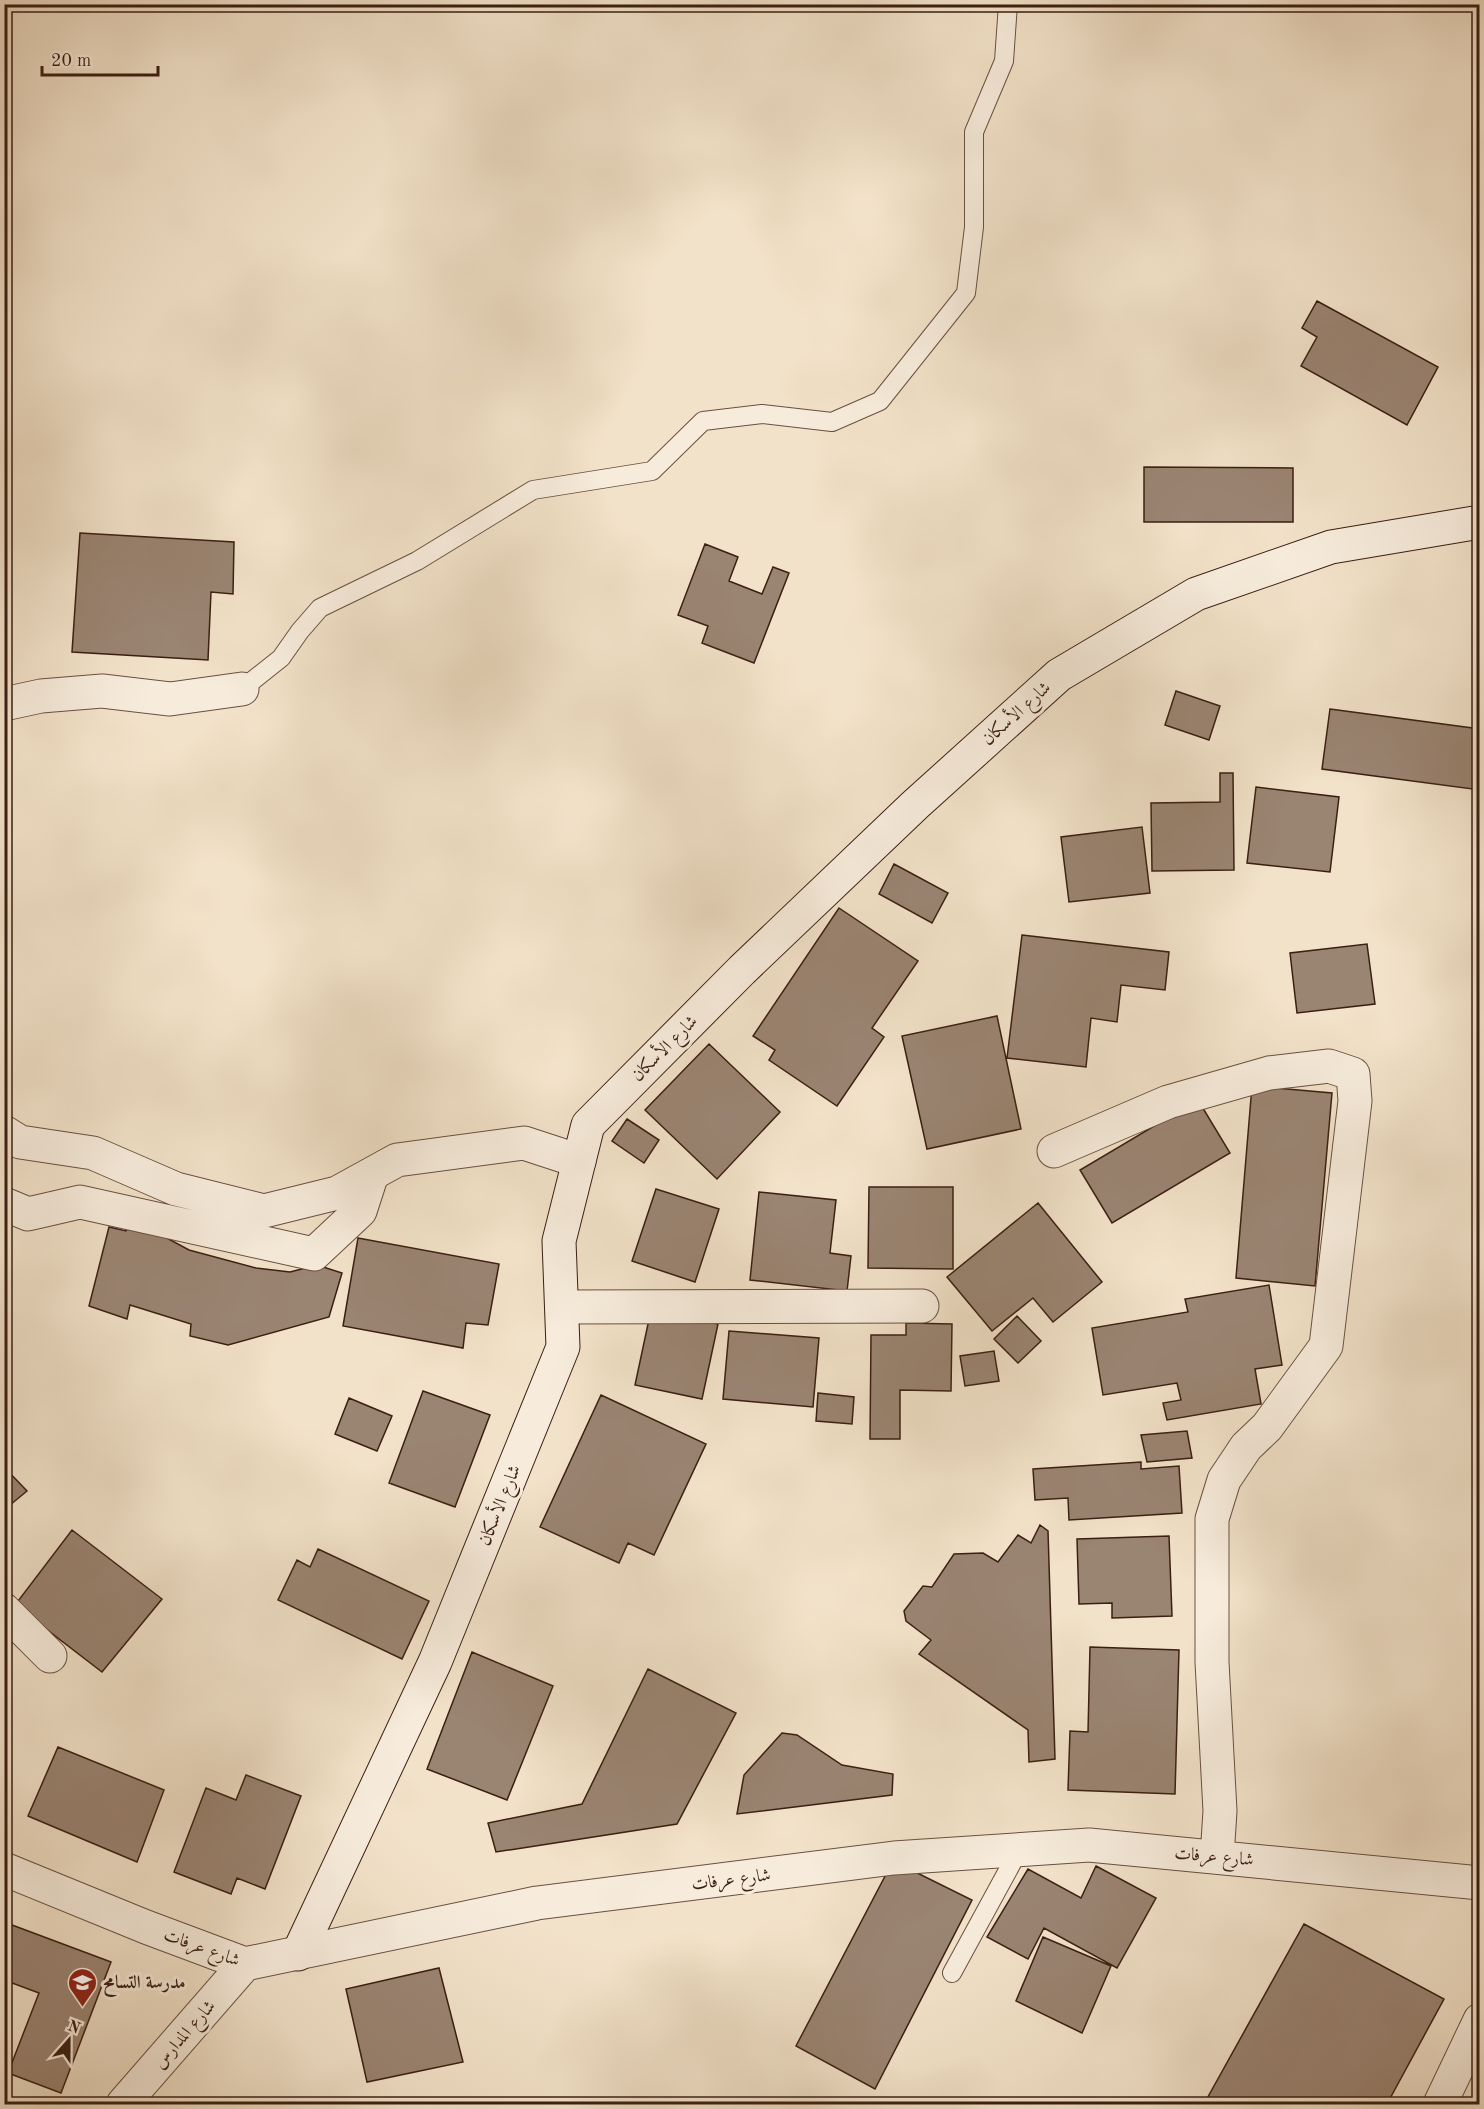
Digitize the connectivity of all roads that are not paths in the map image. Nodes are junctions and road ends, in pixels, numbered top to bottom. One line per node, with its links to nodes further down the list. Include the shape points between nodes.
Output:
1 (1008, 4): 3 (lane, via 1004,61 974,132 974,227 966,293 880,401 832,423 762,414 703,421 652,471 533,490 417,561 320,608 281,658)
2 (1479, 522): 7 (street, شارع الأسكان, via 1331,548 1196,594 1059,675 759,954 588,1125)
3 (242, 689): 4 (street, via 170,699 102,691 41,696)
4 (4, 704)
5 (4, 1132): 8 (street, via 20,1142 93,1153 176,1189 264,1211 337,1193)
6 (1054, 1151): 15 (street, via 1168,1102 1269,1073 1329,1066 1353,1074 1355,1101 1326,1346 1224,1480 1212,1519 1212,1662 1220,1811)
7 (579, 1161): 8 (street, via 524,1143 397,1160); 11 (street, شارع الأسكان, via 560,1241)
8 (372, 1174): 9 (street, via 360,1211 314,1254 80,1202 28,1214)
9 (4, 1204)
10 (922, 1306): 11 (street)
11 (562, 1307): 18 (street, شارع الأسكان, via 563,1347 435,1662)
12 (4, 1610): 13 (street)
13 (50, 1656)
14 (1019, 1850): 15 (street, شارع عرفات, via 1089,1845); 18 (street, شارع عرفات, via 894,1858 537,1903); 20 (lane)
15 (1217, 1857): 17 (street, شارع عرفات)
16 (4, 1869): 19 (street, شارع عرفات)
17 (1479, 1883)
18 (298, 1954): 19 (street, شارع عرفات)
19 (245, 1964): 22 (street, شارع المدارس)
20 (952, 1973)
21 (1479, 2020): 23 (street)
22 (123, 2104)
23 (1440, 2104)

